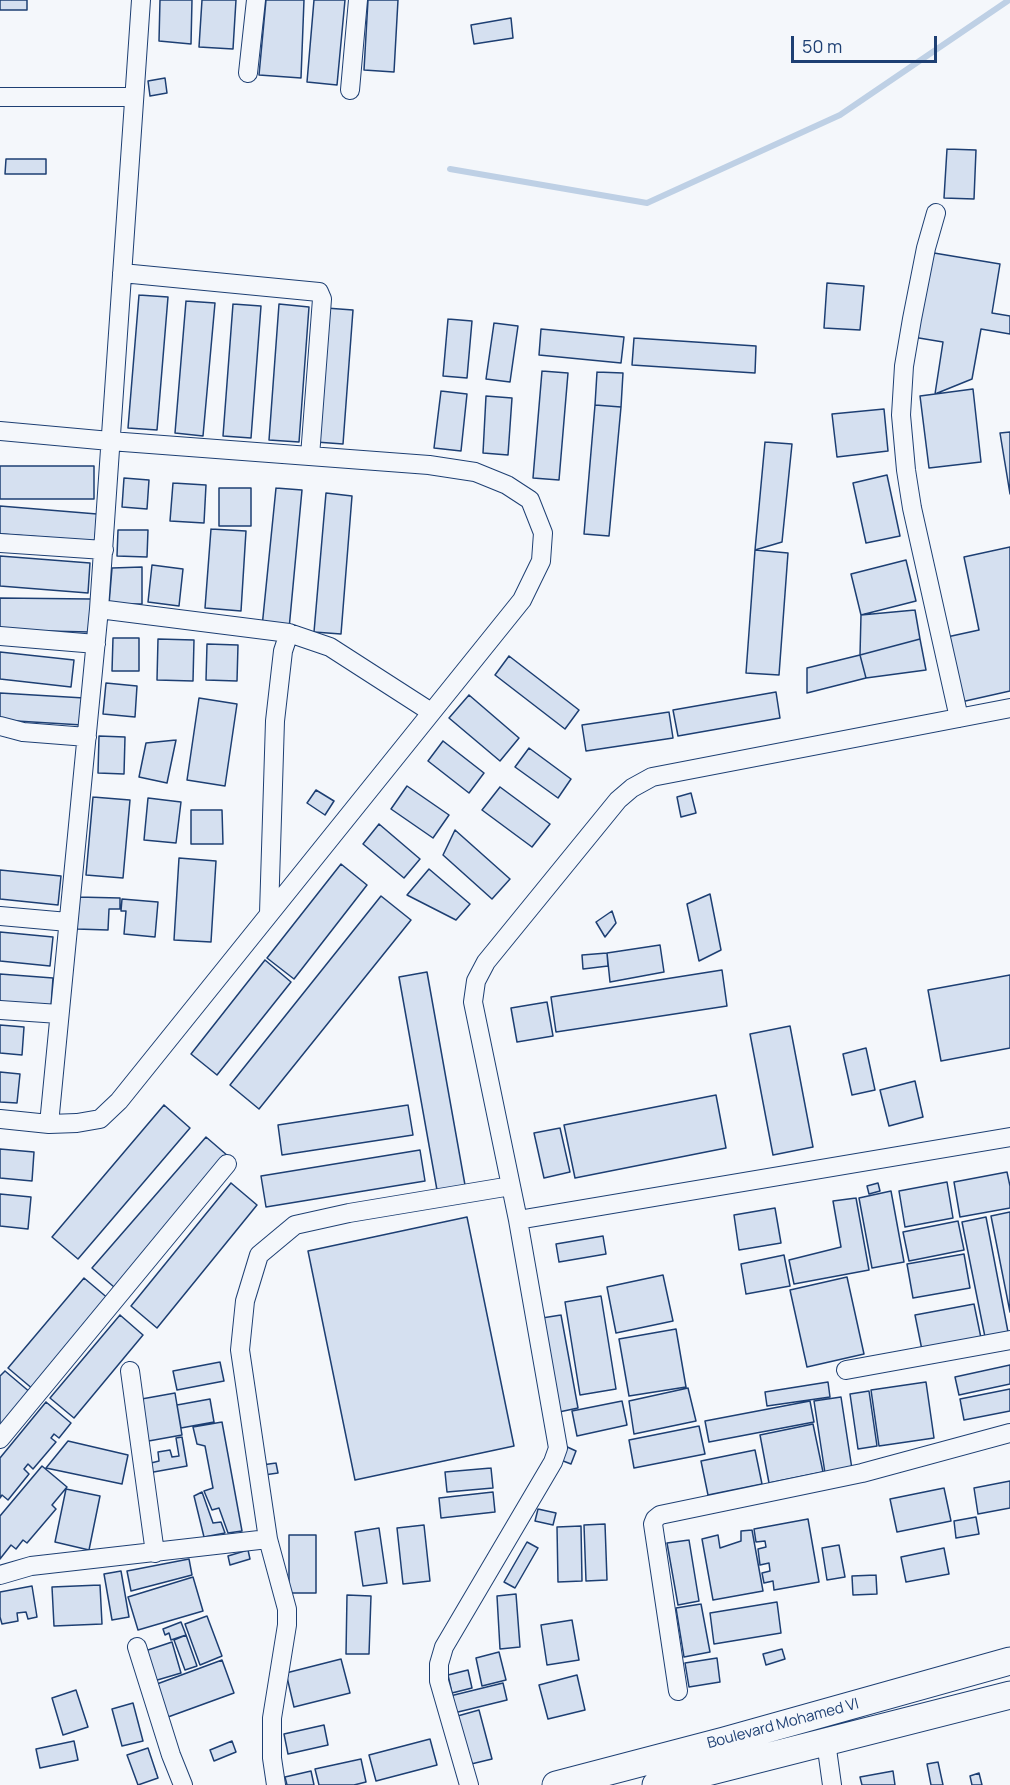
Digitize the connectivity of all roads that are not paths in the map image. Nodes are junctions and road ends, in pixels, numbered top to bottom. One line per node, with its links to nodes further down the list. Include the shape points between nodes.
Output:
1 (141, 0): 7 (street)
2 (256, 0): 4 (street)
3 (358, 0): 5 (street)
4 (248, 73)
5 (350, 90)
6 (0, 97): 7 (street)
7 (133, 97): 9 (street)
8 (936, 213): 21 (street, via 912,319 901,415 912,508)
9 (123, 273): 11 (street); 12 (street, via 319,292 322,299)
10 (0, 431): 11 (street)
11 (111, 441): 12 (street); 14 (street)
12 (310, 456): 20 (street, via 475,472 530,500 543,533 541,561 522,600)
13 (0, 543): 14 (street)
14 (104, 550): 15 (street)
15 (99, 609): 16 (street); 18 (street)
16 (289, 633): 20 (street, via 330,647); 24 (street, via 283,651 275,721)
17 (0, 636): 18 (street)
18 (96, 644): 23 (street)
19 (1010, 708): 21 (street)
20 (431, 712): 24 (street)
21 (959, 718): 33 (street, via 652,777 618,800 486,962 476,981 473,1002)
22 (0, 726): 23 (street, via 23,732)
23 (87, 737): 26 (street)
24 (270, 913): 30 (street, via 119,1101 100,1119)
25 (0, 916): 26 (street)
26 (68, 922): 28 (street)
27 (0, 1010): 28 (street)
28 (59, 1014): 30 (street)
29 (0, 1119): 30 (street)
30 (49, 1124)
31 (1010, 1137): 34 (street)
32 (227, 1164): 39 (street)
33 (511, 1186): 34 (street); 40 (street, via 295,1225 259,1255 245,1301 240,1350)
34 (518, 1220): 50 (street, via 558,1448 444,1647 439,1664 439,1681)
35 (1010, 1340): 36 (street)
36 (846, 1370)
37 (130, 1371): 41 (street)
38 (1010, 1433): 45 (street, via 862,1473 660,1515 652,1524)
39 (0, 1439)
40 (268, 1539): 41 (street); 49 (street, via 287,1609 272,1718)
41 (155, 1553): 42 (street, via 31,1566)
42 (0, 1575)
43 (137, 1647): 48 (street)
44 (1010, 1661): 51 (main road, Boulevard Mohamed VI)
45 (678, 1691)
46 (1010, 1695): 47 (main road, Boulevard Mohamed VI)
47 (826, 1743): 52 (main road, Boulevard Mohamed VI); 53 (street)
48 (183, 1785)
49 (276, 1785)
50 (469, 1785)
51 (556, 1785)
52 (656, 1785)
53 (832, 1785)

